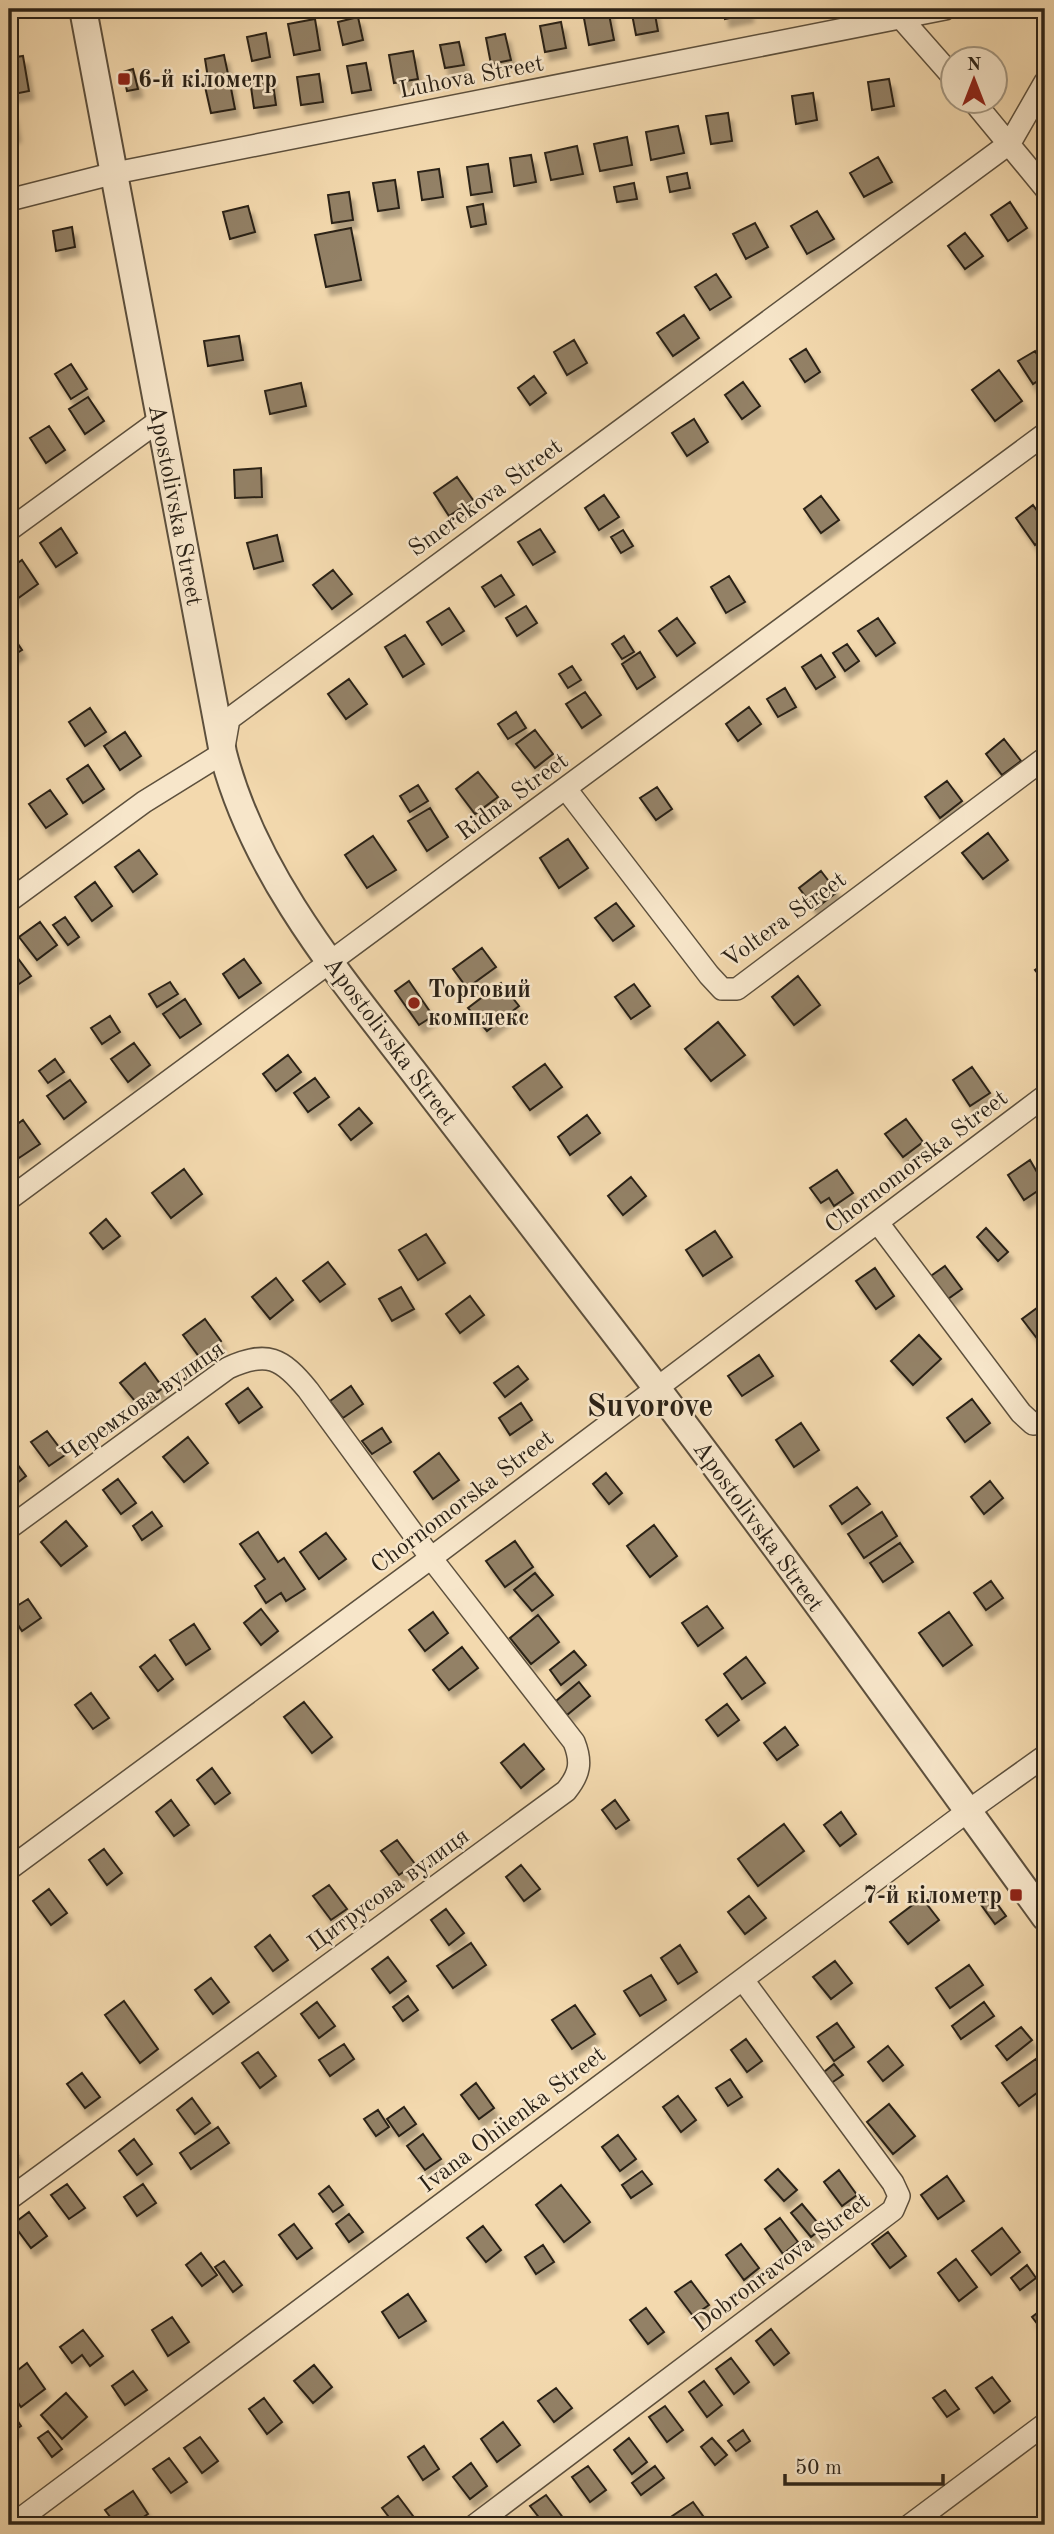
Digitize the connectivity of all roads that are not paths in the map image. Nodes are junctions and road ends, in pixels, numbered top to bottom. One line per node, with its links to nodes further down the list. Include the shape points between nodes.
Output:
1 (83, 9): 8 (street, Apostolivska Street)
2 (945, 9): 3 (street, Luhova Street)
3 (901, 18): 4 (street); 8 (street, Luhova Street)
4 (939, 61)
5 (1045, 82): 7 (street)
6 (986, 116): 7 (street)
7 (1010, 143): 9 (street); 14 (street, Smerekova Street, via 229,719)
8 (115, 173): 10 (street, Luhova Street); 11 (street, Apostolivska Street)
9 (1045, 188)
10 (9, 200)
11 (160, 420): 13 (street); 14 (street, Apostolivska Street)
12 (1045, 434): 16 (street, Ridna Street)
13 (9, 530)
14 (223, 753): 17 (street, via 145,802); 18 (street, Apostolivska Street, via 247,825)
15 (1045, 758): 16 (street, Voltera Street, via 737,989 722,989 709,975)
16 (566, 789): 18 (street, Ridna Street)
17 (9, 901)
18 (330, 963): 20 (street, Ridna Street); 22 (street, Apostolivska Street)
19 (1045, 1096): 21 (street, Chornomorska Street)
20 (9, 1199)
21 (878, 1223): 22 (street, Chornomorska Street); 23 (street, via 1021,1413 1033,1424)
22 (657, 1388): 25 (street, Chornomorska Street); 27 (street, Apostolivska Street)
23 (1045, 1423)
24 (9, 1528): 25 (street, Черемхова вулиця, via 228,1368 251,1359 271,1359 292,1370)
25 (431, 1558): 28 (street, Chornomorska Street); 31 (street, Цитрусова вулиця, via 573,1742 580,1766 576,1779 566,1791)
26 (1045, 1756): 27 (street, Ivana Ohiienka Street)
27 (968, 1811): 29 (street, Apostolivska Street); 30 (street, Ivana Ohiienka Street)
28 (9, 1869)
29 (1045, 1917)
30 (743, 1980): 33 (street, Ivana Ohiienka Street); 34 (street, Dobronravova Street, via 894,2183 899,2196 894,2210)
31 (9, 2199)
32 (1045, 2424): 35 (street)
33 (12, 2525)
34 (475, 2525)
35 (910, 2525)

